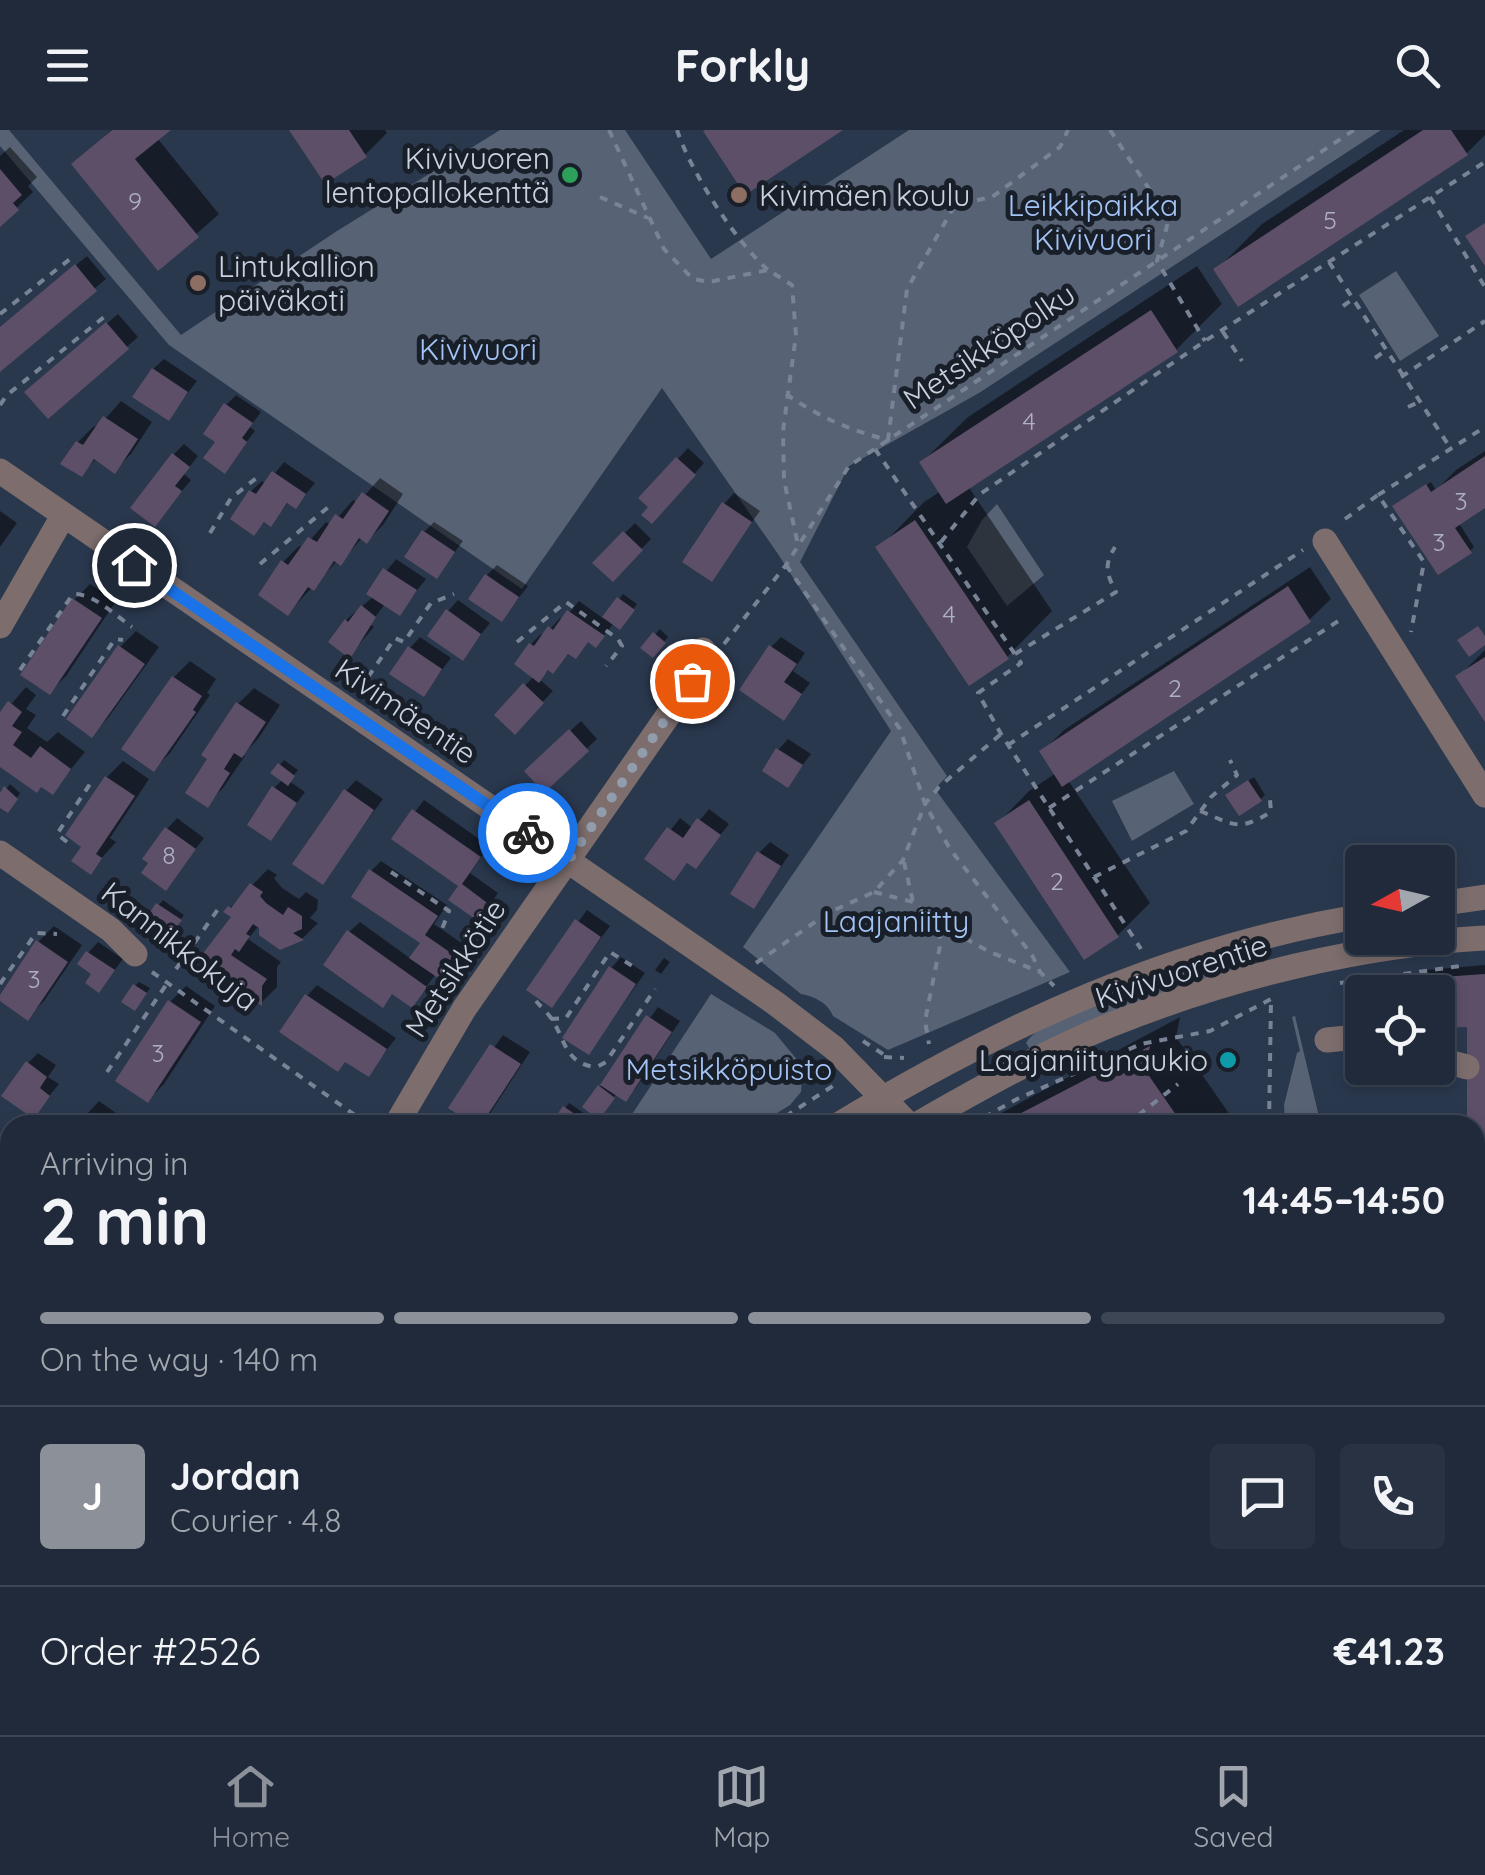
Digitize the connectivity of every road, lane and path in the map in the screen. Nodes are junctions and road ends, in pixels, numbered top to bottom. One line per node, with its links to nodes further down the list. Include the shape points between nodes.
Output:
1 (609, 130): 9 (path)
2 (678, 130): 13 (path, via 748,252)
3 (1068, 130): 31 (path, via 1060,147 992,197 955,206 916,272 907,289)
4 (1110, 130): 11 (path, via 1169,219)
5 (1354, 130): 11 (path, Metsikköpolku)
6 (1484, 165): 8 (path)
7 (600, 197): 9 (path)
8 (1430, 197): 12 (path); 14 (path)
9 (648, 218): 13 (path, via 664,249 693,279)
10 (70, 259): 18 (path)
11 (1157, 261): 21 (path); 31 (path, Metsikköpolku)
12 (1329, 262): 15 (path); 20 (path)
13 (768, 270): 26 (path, via 792,285 796,335)
14 (1485, 286)
15 (1353, 299): 16 (path); 22 (path)
16 (1344, 306)
17 (109, 313): 28 (path)
18 (0, 314)
19 (1485, 321): 25 (path)
20 (1222, 330): 21 (path); 24 (path)
21 (1205, 341): 41 (path, via 980,494)
22 (1386, 352): 23 (path); 25 (path)
23 (1375, 358)
24 (1242, 361)
25 (1401, 376): 27 (path)
26 (786, 394): 31 (path, via 819,417); 42 (path, via 784,480)
27 (1419, 402): 29 (path); 33 (path)
28 (0, 405)
29 (1408, 407)
30 (1485, 427): 33 (path)
31 (888, 440): 32 (path, Metsikköpolku)
32 (876, 448): 41 (path); 42 (path, Metsikköpolku, via 849,466)
33 (1451, 449): 36 (path)
34 (0, 471): 38 (street, Kivimäentie)
35 (259, 476): 40 (path, via 231,498)
36 (1378, 495): 39 (path); 52 (path, via 1424,562)
37 (332, 504): 45 (path)
38 (63, 516): 49 (street); 72 (street, Kivimäentie)
39 (1345, 518)
40 (210, 533)
41 (941, 542): 55 (path)
42 (798, 545): 46 (path, Metsikköpolku)
43 (1314, 545): 61 (path); 64 (street)
44 (1116, 547): 55 (path, via 1106,561 1116,592)
45 (260, 564)
46 (786, 565): 54 (path, Metsikköpolku, via 728,643); 66 (path, via 900,729)
47 (454, 594): 58 (path, via 431,603 404,642 395,638)
48 (1347, 616): 67 (path)
49 (0, 626)
50 (132, 627): 57 (path, via 73,594)
51 (123, 640): 59 (path, via 116,639)
52 (1412, 640)
53 (518, 642): 56 (path, via 566,602 622,646)
54 (703, 650): 72 (street, Metsikkötie, via 692,681)
55 (1014, 654): 60 (path, via 1021,663 978,693)
56 (606, 666)
57 (20, 670)
58 (355, 695)
59 (64, 716)
60 (1001, 734): 61 (path); 66 (path)
61 (1008, 745): 67 (path)
62 (1230, 760): 68 (path, via 1237,775)
63 (92, 780): 69 (path, via 57,834)
64 (1485, 795)
65 (1270, 800): 68 (path, via 1271,812 1248,826)
66 (925, 804): 71 (path); 91 (path)
67 (1049, 808): 74 (path)
68 (1200, 811): 74 (path, via 1186,831)
69 (66, 842)
70 (0, 853): 86 (street, Kannikkokuja)
71 (903, 860): 75 (path); 78 (path)
72 (568, 861): 107 (street, Kivimäentie, via 775,1003); 111 (street, Metsikkötie, via 464,1009)
73 (390, 872): 82 (path, via 449,912)
74 (1094, 876): 85 (path)
75 (874, 892): 78 (path); 89 (path, via 828,913)
76 (1485, 897): 77 (street)
77 (1455, 901)
78 (913, 902): 81 (path)
79 (220, 906): 90 (path)
80 (1345, 919): 109 (street, Kivivuorentie, via 1256,937 1103,987)
81 (937, 923): 91 (path); 103 (path, via 941,941 925,1022)
82 (442, 929)
83 (57, 934): 93 (path, via 36,933)
84 (1485, 938): 115 (street, Kivivuorentie, via 1310,964 1202,993 1112,1024)
85 (1142, 950)
86 (136, 954): 92 (path, Kannikkokuja)
87 (1466, 965): 94 (path)
88 (634, 966): 100 (path, via 610,952 566,1018)
89 (753, 966)
90 (176, 969)
91 (1040, 972): 95 (path)
92 (167, 983): 106 (path); 110 (path, Kannikkokuja)
93 (0, 984)
94 (1332, 984)
95 (1054, 986)
96 (655, 989): 100 (path, via 598,1066 561,1044)
97 (1286, 994): 98 (path)
98 (1271, 999): 116 (path, via 1210,1031 1141,1044); 118 (path)
99 (536, 1001): 100 (path)
100 (551, 1019)
101 (1345, 1038): 102 (street)
102 (1327, 1040)
103 (929, 1046)
104 (1455, 1064): 105 (street)
105 (1467, 1067)
106 (108, 1072)
107 (858, 1072): 109 (street, Kivimäentie); 112 (path)
108 (1178, 1084): 117 (path)
109 (884, 1098): 113 (street, Kivivuorentie); 114 (street, Kivimäentie)
110 (355, 1115)
111 (402, 1115)
112 (788, 1115)
113 (855, 1115)
114 (902, 1115)
115 (931, 1115)
116 (988, 1115)
117 (1139, 1115)
118 (1269, 1115)

